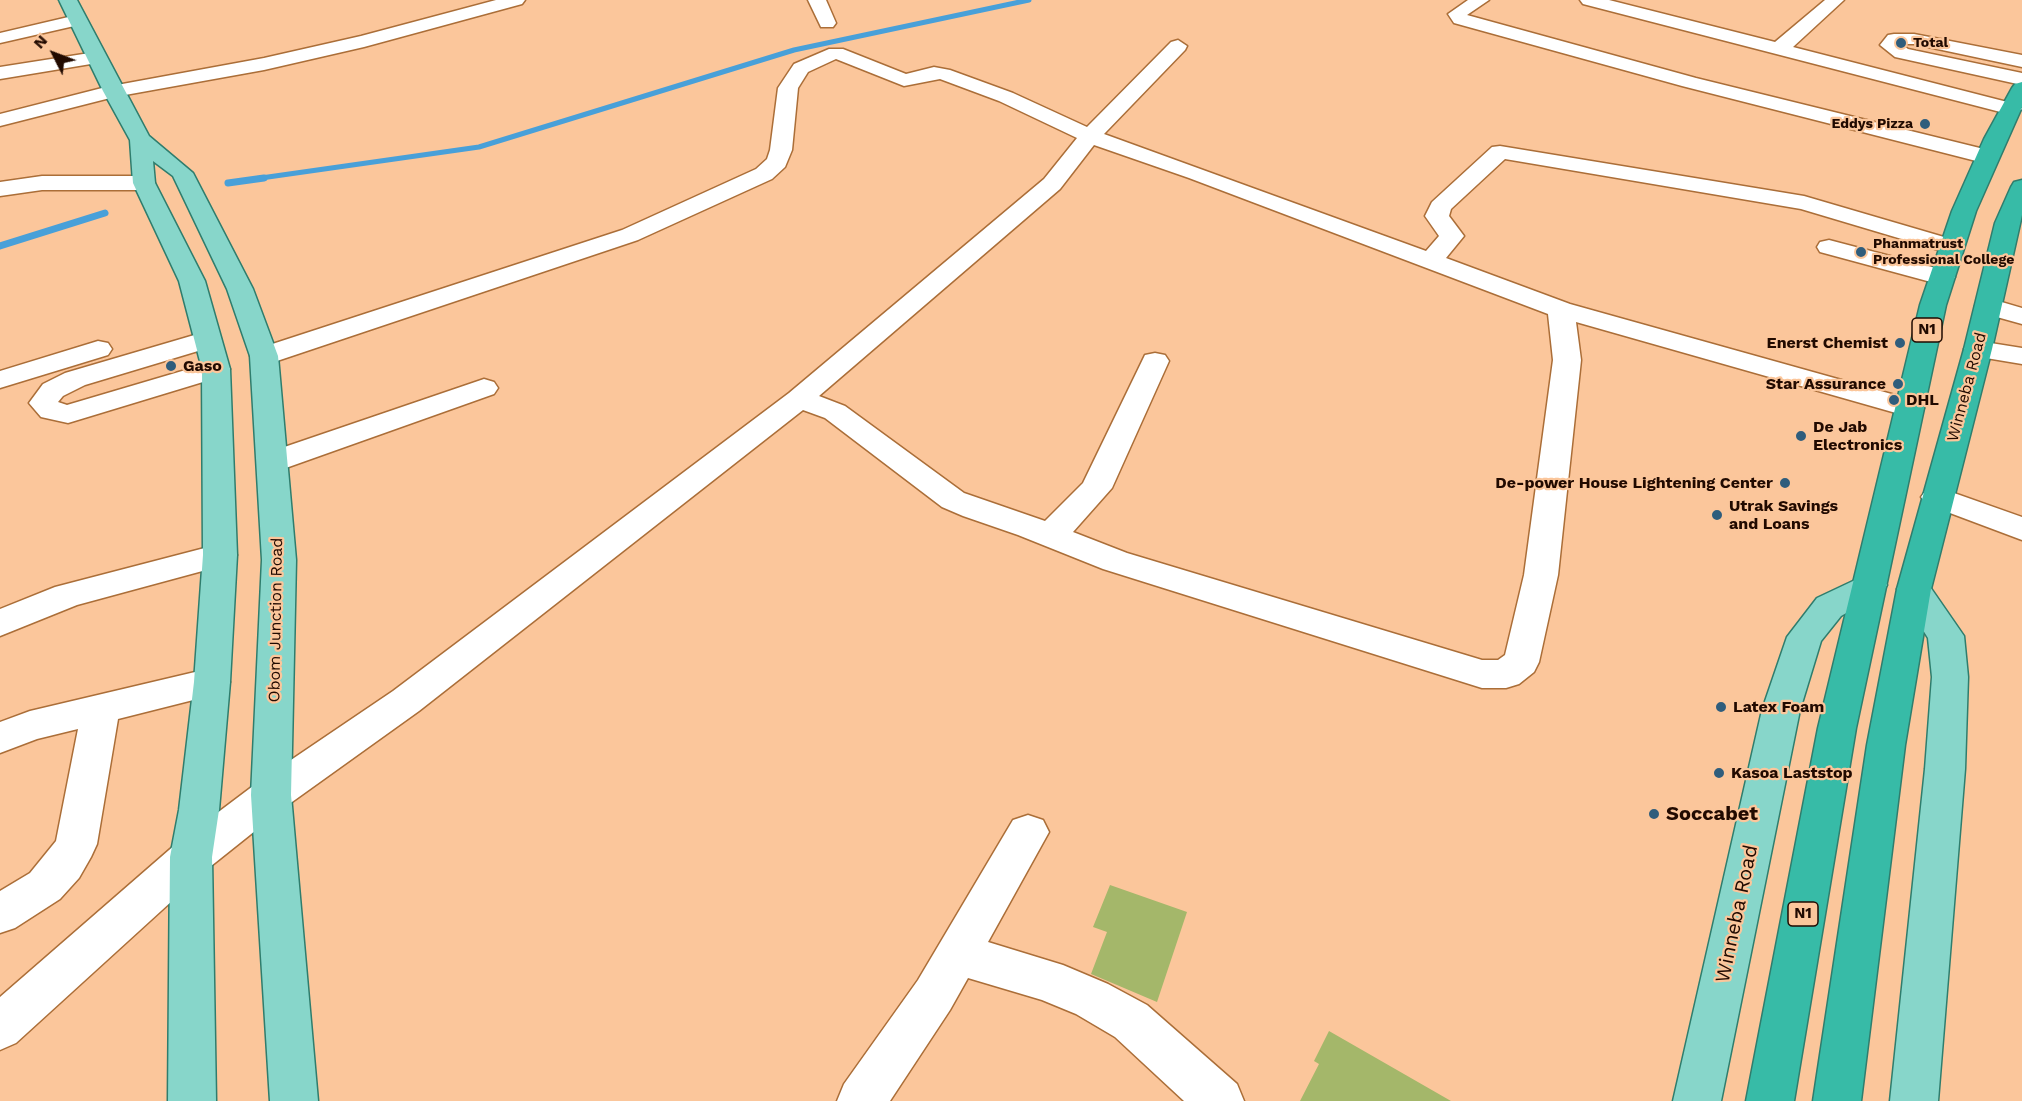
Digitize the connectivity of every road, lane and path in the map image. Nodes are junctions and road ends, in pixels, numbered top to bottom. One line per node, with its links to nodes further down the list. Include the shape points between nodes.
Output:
1 (68, 0): 9 (main road, Obom Junction Road)
2 (516, 0): 10 (street)
3 (817, 0): 11 (street)
4 (1480, 0): 24 (street, via 1456,14 1460,19 1689,82)
5 (1589, 0): 7 (street)
6 (1835, 0): 14 (street)
7 (1615, 3): 14 (street)
8 (417, 7): 10 (street)
9 (77, 20): 12 (street); 15 (main road, Obom Junction Road)
10 (433, 22): 19 (street, via 264,64)
11 (827, 23)
12 (0, 38)
13 (1178, 46): 22 (street)
14 (1779, 49): 20 (street)
15 (96, 58): 17 (street); 19 (main road, Obom Junction Road)
16 (2022, 61): 18 (street, via 1967,58)
17 (0, 73)
18 (2022, 79)
19 (113, 91): 21 (street); 23 (main road, Obom Junction Road)
20 (2017, 99): 24 (highway, N1)
21 (0, 120)
22 (1090, 136): 30 (street); 38 (street, via 1006,97 944,74 903,80 844,54 829,54 801,69 788,88 781,150 777,162 764,174 630,235); 43 (street, via 1052,184)
23 (141, 140): 25 (main road, Obom Junction Road); 38 (main road, Obom Junction Road, via 182,173 240,289)
24 (1988, 157): 28 (highway, N1)
25 (144, 183): 27 (street, via 42,183); 37 (main road, Obom Junction Road, via 192,281)
26 (2022, 187): 32 (highway, Winneba Road, via 2007,223)
27 (0, 189)
28 (1952, 247): 30 (street, via 1804,203 1500,152 1440,207 1437,216 1452,236); 31 (highway, N1)
29 (1828, 248): 31 (street)
30 (1431, 261): 33 (street)
31 (1942, 277): 44 (highway, N1)
32 (1988, 306): 34 (street); 36 (highway, Winneba Road)
33 (1561, 310): 44 (street); 48 (street, via 1567,360 1541,576 1521,662 1506,674 1482,674 1114,561)
34 (2022, 316)
35 (132, 338): 41 (street)
36 (1978, 349): 39 (street); 46 (highway, Winneba Road)
37 (212, 354): 37 (street, via 68,414 51,411 43,403 52,390 75,378); 49 (main road, Obom Junction Road)
38 (264, 356): 45 (main road, Obom Junction Road)
39 (2022, 356)
40 (1155, 361): 48 (street, via 1096,488)
41 (0, 380)
42 (484, 388): 45 (street)
43 (799, 399): 48 (street, via 835,412 852,423 952,500); 56 (street, via 406,701)
44 (1910, 408): 50 (highway, N1)
45 (272, 462): 56 (main road, Obom Junction Road, via 279,560)
46 (1937, 497): 47 (street); 51 (highway, Winneba Road)
47 (2022, 530)
48 (1050, 536)
49 (220, 555): 52 (street, via 67,596); 53 (main road, Obom Junction Road)
50 (1870, 585): 66 (main road, Winneba Road, via 1829,607 1805,637 1781,710); 67 (highway, N1, via 1837,728)
51 (1914, 589): 68 (highway, Winneba Road, via 1886,745); 69 (main road, via 1946,636 1950,676)
52 (0, 623)
53 (212, 682): 54 (street); 58 (main road, Obom Junction Road)
54 (101, 709): 55 (street, via 30,726); 59 (street, via 76,844 64,865 45,885)
55 (0, 738)
56 (271, 795): 58 (street); 63 (main road, Obom Junction Road)
57 (1028, 832): 60 (street)
58 (191, 858): 61 (street); 62 (main road, Obom Junction Road)
59 (0, 914)
60 (958, 954): 64 (street, via 934,996); 65 (street, via 1047,980 1092,999 1131,1022)
61 (0, 1027)
62 (192, 1101)
63 (294, 1101)
64 (861, 1101)
65 (1220, 1101)
66 (1697, 1101)
67 (1770, 1101)
68 (1837, 1101)
69 (1914, 1101)

